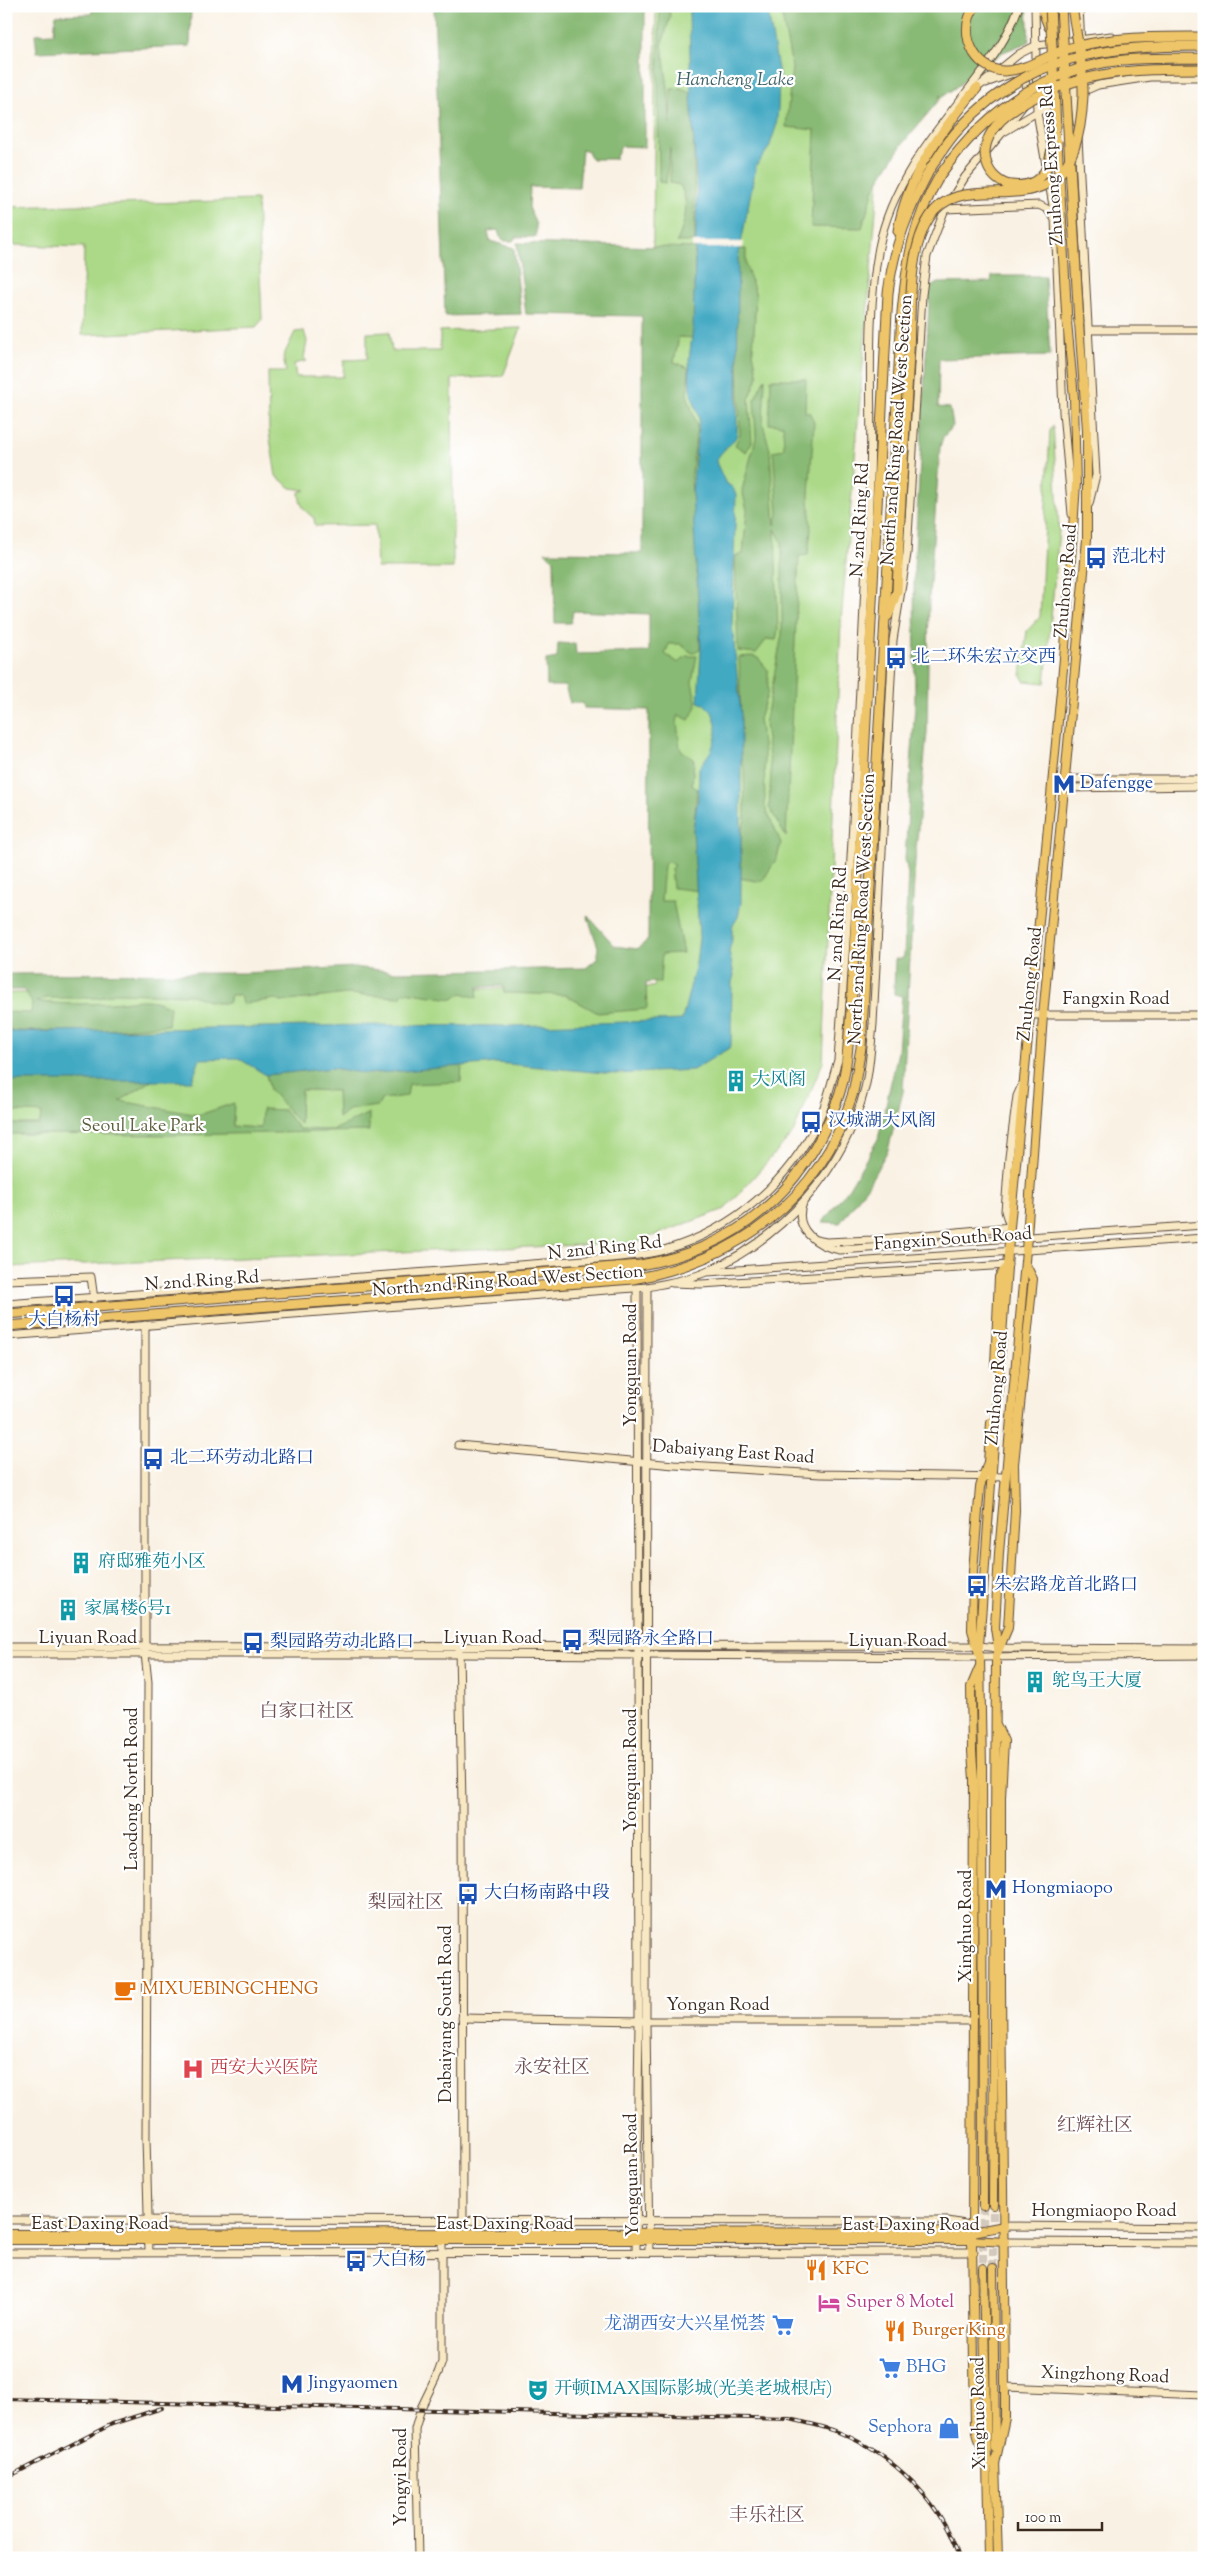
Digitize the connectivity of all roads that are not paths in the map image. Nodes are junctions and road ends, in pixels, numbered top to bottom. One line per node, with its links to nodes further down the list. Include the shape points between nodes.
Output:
1 (975, 6): 11 (highway, bridge, via 967,28 970,48 982,63 1000,71 1013,70 1073,47 1095,43 1130,38)
2 (1020, 6): 20 (main road, North 2nd Ring Road West Section, via 1001,45)
3 (1035, 6): 13 (main road, Zhuhong Road)
4 (1041, 6): 12 (highway, bridge)
5 (1050, 6): 12 (highway, Zhuhong Express Rd, bridge)
6 (1061, 6): 29 (highway, Zhuhong Express Rd, bridge)
7 (1072, 6): 35 (highway, bridge, via 1083,96 1077,143 1068,163 1054,178 1032,190 1012,194 973,194 948,200 939,205 925,226 914,268)
8 (1079, 6): 10 (main road)
9 (1204, 32): 10 (main road)
10 (1082, 38): 13 (main road); 19 (main road)
11 (1204, 38)
12 (1052, 40): 23 (highway, Zhuhong Express Rd, bridge)
13 (1037, 45): 18 (main road, via 1013,58); 21 (main road, Zhuhong Road)
14 (1204, 46): 27 (highway, N 2nd Ring Rd, bridge, via 1104,50 1025,76 976,111 957,130 930,169)
15 (1204, 58): 36 (highway, N 2nd Ring Rd, bridge, via 1125,60 1077,69 1011,100 980,126 940,175 916,226 908,258 897,398)
16 (1204, 69): 23 (highway, bridge, via 1138,69 1094,75 1048,90 1023,103 995,126 985,150 991,173 1008,185 1038,179 1048,167)
17 (1204, 78): 19 (main road, via 1129,79)
18 (977, 88): 20 (main road); 22 (highway); 24 (main road, via 1012,74 1027,84 1027,99)
19 (1074, 94): 21 (main road); 30 (main road)
20 (961, 98): 22 (main road); 60 (main road, North 2nd Ring Road West Section, via 912,164 879,247 838,1060 820,1117 801,1150 772,1187 742,1213 722,1227 666,1250 611,1258)
21 (1037, 112): 24 (main road); 26 (main road, Zhuhong Road)
22 (955, 117): 27 (highway, via 913,180 903,204)
23 (1056, 124): 28 (highway, Zhuhong Express Rd, bridge)
24 (1002, 134): 25 (main road, North 2nd Ring Road West Section, via 965,177)
25 (945, 209): 26 (main road, via 1039,205); 34 (main road, North 2nd Ring Road West Section, via 928,256 922,295)
26 (1055, 218): 33 (main road, Zhuhong Road, via 1063,412)
27 (895, 248): 62 (highway, N 2nd Ring Rd, via 887,310 846,1064 838,1100 824,1130 812,1153 781,1194 746,1224 711,1245 665,1260 640,1264)
28 (1067, 321): 33 (main road, Zhuhong Road, via 1074,398 1076,484)
29 (1079, 323): 32 (main road, Zhuhong Road, via 1087,430)
30 (1089, 330): 31 (main road); 32 (main road, via 1096,475)
31 (1204, 330)
32 (1088, 505): 37 (main road, Zhuhong Road)
33 (1073, 520): 41 (main road, Zhuhong Road, via 1065,648)
34 (905, 565): 35 (main road); 36 (main road, North 2nd Ring Road West Section)
35 (897, 591): 36 (highway)
36 (890, 622): 44 (main road, North 2nd Ring Road West Section, via 873,1024 868,1070 859,1106 847,1135 832,1164); 64 (highway, N 2nd Ring Rd, via 861,1048 852,1095 823,1159 795,1197 764,1225 716,1255 668,1273 633,1279)
37 (1065, 779): 38 (main road); 40 (main road, Zhuhong Road)
38 (1204, 779)
39 (1204, 786): 40 (main road)
40 (1064, 788): 43 (main road, Zhuhong Road)
41 (1029, 1015): 43 (main road, Fangxin Road); 46 (main road, Zhuhong Road)
42 (1204, 1015): 43 (main road, Fangxin Road)
43 (1042, 1016): 48 (main road, Zhuhong Road)
44 (804, 1201): 47 (main road, via 800,1214); 55 (main road, North 2nd Ring Road West Section, via 747,1251)
45 (1204, 1225): 48 (main road, Fangxin South Road)
46 (1010, 1227): 47 (main road, via 837,1242 818,1241); 49 (main road, Zhuhong Road)
47 (807, 1233): 49 (main road, Fangxin South Road, via 821,1246 840,1250)
48 (1026, 1236): 49 (main road, Fangxin South Road); 51 (main road, Zhuhong Road)
49 (1010, 1237): 52 (main road, Zhuhong Road)
50 (1204, 1238): 51 (main road, Fangxin South Road)
51 (1026, 1250): 52 (main road, Fangxin South Road); 53 (main road, Zhuhong Road)
52 (1009, 1252): 54 (main road, Zhuhong Road); 55 (main road, Fangxin South Road)
53 (1024, 1262): 67 (main road, Zhuhong Road); 73 (main road, via 1033,1279)
54 (1008, 1265): 57 (main road, via 701,1284); 70 (main road, via 999,1277 994,1385); 71 (main road, Zhuhong Road)
55 (705, 1272): 57 (main road, North 2nd Ring Road West Section)
56 (6, 1280): 60 (main road, via 90,1277)
57 (665, 1283): 58 (main road, North 2nd Ring Road West Section)
58 (647, 1287): 59 (main road, North 2nd Ring Road West Section); 69 (main road, Yongquan Road)
59 (638, 1289): 63 (main road, North 2nd Ring Road West Section); 68 (main road, Yongquan Road)
60 (94, 1299): 61 (main road, North 2nd Ring Road West Section)
61 (6, 1304)
62 (6, 1314)
63 (145, 1325): 65 (main road, North 2nd Ring Road West Section); 80 (main road, Laodong North Road)
64 (6, 1326)
65 (6, 1336)
66 (458, 1445): 68 (main road, Dabaiyang East Road)
67 (1008, 1455): 72 (main road, Zhuhong Road); 73 (main road)
68 (638, 1461): 69 (main road, Dabaiyang East Road); 74 (main road, Yongquan Road)
69 (647, 1462): 70 (main road, Dabaiyang East Road, via 820,1474); 75 (main road, Yongquan Road)
70 (984, 1476): 71 (main road, Dabaiyang East Road); 76 (main road, via 980,1487 973,1571 972,1630)
71 (992, 1476): 72 (main road, Dabaiyang East Road); 76 (main road, Zhuhong Road)
72 (1006, 1477): 81 (main road, Zhuhong Road, via 995,1628)
73 (1014, 1484): 81 (main road, via 1008,1628)
74 (638, 1646): 75 (main road, Liyuan Road); 79 (main road, Liyuan Road); 83 (main road, Yongquan Road)
75 (647, 1646): 76 (main road, Liyuan Road); 84 (main road, Yongquan Road)
76 (979, 1646): 81 (main road, Liyuan Road); 86 (main road, Xinghuo Road)
77 (6, 1647): 80 (main road, Liyuan Road)
78 (1204, 1649): 81 (main road)
79 (459, 1650): 80 (main road, Liyuan Road); 83 (main road, Liyuan Road); 96 (main road, Dabaiyang South Road)
80 (145, 1651): 82 (main road, Liyuan Road); 102 (main road, Laodong North Road, via 148,1682)
81 (997, 1652): 85 (main road); 86 (main road, Liyuan Road); 87 (main road, Xinghuo Road)
82 (6, 1654)
83 (638, 1655): 84 (main road, Liyuan Road); 97 (main road, Yongquan Road)
84 (647, 1655): 86 (main road, Liyuan Road); 97 (main road, Yongquan Road)
85 (1204, 1655)
86 (980, 1661): 88 (main road, via 971,1687); 89 (main road, Xinghuo Road)
87 (996, 1722): 93 (main road, Xinghuo Road); 95 (main road, via 1004,1741)
88 (973, 1762): 89 (main road); 90 (main road)
89 (982, 1792): 90 (main road, Xinghuo Road)
90 (978, 1846): 91 (main road, Xinghuo Road)
91 (978, 1918): 92 (main road); 94 (main road, Xinghuo Road)
92 (975, 1978): 94 (main road); 98 (main road)
93 (995, 1978): 95 (main road); 99 (main road, Xinghuo Road)
94 (983, 1999): 100 (main road, Xinghuo Road)
95 (1001, 2005): 106 (main road)
96 (462, 2018): 97 (main road, Yongan Road); 103 (main road, Dabaiyang South Road)
97 (643, 2021): 98 (main road, Yongan Road); 104 (main road, Yongquan Road); 105 (main road, Yongquan Road)
98 (973, 2021): 112 (main road)
99 (993, 2205)
100 (983, 2206)
101 (6, 2220): 102 (main road)
102 (148, 2220): 103 (main road); 113 (main road, Laodong North Road)
103 (463, 2221): 104 (main road); 108 (main road)
104 (636, 2221): 105 (main road); 110 (main road, Yongquan Road)
105 (648, 2221): 111 (main road, Yongquan Road); 112 (main road, via 948,2221 970,2225)
106 (1004, 2226): 107 (main road, Hongmiaopo Road); 112 (main road, East Daxing Road); 116 (main road)
107 (1204, 2228)
108 (453, 2233): 110 (main road, East Daxing Road); 113 (main road, East Daxing Road); 115 (main road)
109 (6, 2234): 113 (main road, East Daxing Road)
110 (636, 2236): 111 (main road, East Daxing Road); 115 (main road, East Daxing Road); 121 (main road, Yongquan Road)
111 (649, 2236): 112 (main road, East Daxing Road); 122 (main road, Yongquan Road)
112 (973, 2236): 116 (main road, East Daxing Road); 123 (main road)
113 (149, 2237): 114 (main road, East Daxing Road); 115 (main road, East Daxing Road); 119 (main road, Laodong North Road)
114 (6, 2240)
115 (442, 2240): 120 (main road)
116 (1005, 2242): 117 (main road, Hongmiaopo Road); 126 (main road)
117 (1204, 2243)
118 (6, 2252): 119 (main road)
119 (149, 2252): 120 (main road)
120 (441, 2252): 121 (main road); 130 (main road, Yongyi Road, via 442,2362 415,2429)
121 (636, 2252): 122 (main road)
122 (649, 2252): 123 (main road)
123 (972, 2252): 128 (main road, via 975,2425)
124 (983, 2268): 128 (main road, Xinghuo Road)
125 (993, 2268): 129 (main road, Xinghuo Road)
126 (1005, 2387): 127 (main road, Xingzhong Road); 129 (main road, via 1005,2418)
127 (1204, 2395)
128 (985, 2462): 131 (main road, Xinghuo Road)
129 (995, 2464): 132 (main road, Xinghuo Road)
130 (418, 2558)
131 (989, 2558)
132 (998, 2558)

